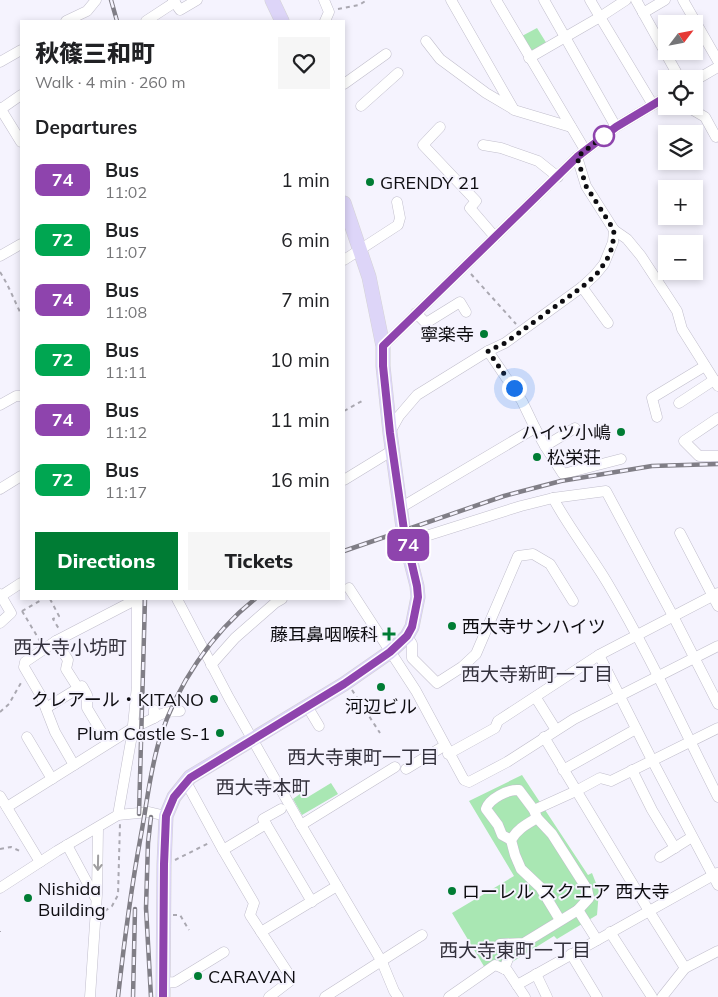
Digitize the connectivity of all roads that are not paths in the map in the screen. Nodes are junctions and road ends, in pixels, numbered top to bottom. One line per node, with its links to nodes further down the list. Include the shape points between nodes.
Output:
1 (96, 0): 17 (street, via 87,11)
2 (197, 0): 13 (street, via 180,10)
3 (272, 0): 19 (main road)
4 (324, 0): 15 (street)
5 (450, 0): 37 (street)
6 (496, 0): 24 (street)
7 (544, 0): 20 (street)
8 (590, 0): 16 (street)
9 (626, 0): 16 (street)
10 (636, 0): 14 (street)
11 (665, 0): 14 (street)
12 (682, 0): 25 (street)
13 (174, 1): 18 (street)
14 (644, 13): 28 (street)
15 (327, 17)
16 (600, 17): 20 (street); 34 (street)
17 (68, 20)
18 (147, 20)
19 (282, 20)
20 (565, 37): 24 (street); 40 (street)
21 (426, 41): 37 (street, via 440,59)
22 (20, 51): 26 (street)
23 (386, 54): 31 (street)
24 (529, 58): 41 (street)
25 (718, 61)
26 (0, 62)
27 (718, 66): 30 (street)
28 (675, 70)
29 (398, 73): 35 (street)
30 (703, 75)
31 (345, 83)
32 (20, 98): 36 (street)
33 (658, 102): 34 (street)
34 (652, 105): 40 (street)
35 (361, 106)
36 (0, 108): 43 (street)
37 (514, 110): 41 (street)
38 (701, 115): 42 (street)
39 (440, 127): 50 (street, via 423,145 476,201 470,208)
40 (616, 127): 45 (street)
41 (571, 128): 45 (street)
42 (716, 137)
43 (20, 140)
44 (483, 145): 46 (street, via 538,161)
45 (581, 154): 46 (street); 49 (street, via 586,186)
46 (558, 176): 50 (street)
47 (397, 202): 52 (street, via 398,225)
48 (345, 206): 52 (main road)
49 (614, 230): 55 (street, via 604,264); 61 (street, via 641,256 677,311 682,329)
50 (495, 237): 57 (street)
51 (20, 245): 53 (street)
52 (360, 251): 54 (street); 59 (main road, via 369,277)
53 (0, 256)
54 (345, 259)
55 (582, 287): 58 (street); 60 (street, via 505,343)
56 (466, 312): 57 (street, via 460,302 426,323)
57 (416, 313): 59 (street)
58 (608, 323)
59 (383, 346): 70 (main road)
60 (488, 351): 68 (street, via 522,401); 70 (street, via 417,395)
61 (705, 366): 62 (street); 66 (street, via 652,398)
62 (716, 383): 64 (street)
63 (20, 396): 65 (street)
64 (678, 403)
65 (0, 406)
66 (657, 417)
67 (718, 418): 73 (street, via 684,441 699,456)
68 (535, 428): 71 (street); 79 (street)
69 (575, 428): 71 (street)
70 (390, 433): 72 (main road)
71 (544, 446): 74 (street, via 563,474)
72 (393, 450): 76 (street); 79 (main road)
73 (718, 456)
74 (621, 460)
75 (20, 477): 77 (street)
76 (345, 479)
77 (0, 488)
78 (553, 498): 81 (street); 92 (street, via 606,491); 94 (street, via 566,523 608,583)
79 (400, 508): 81 (main road)
80 (680, 532): 85 (street)
81 (408, 542): 95 (main road, via 418,597)
82 (20, 584): 84 (street)
83 (349, 588): 98 (street)
84 (0, 595): 93 (street, via 11,613)
85 (716, 595): 91 (street); 92 (street)
86 (135, 600): 96 (street)
87 (137, 600): 111 (street, via 137,686)
88 (178, 600): 101 (street)
89 (280, 600): 101 (street, via 235,638)
90 (573, 601): 95 (street, via 550,564 533,554 518,556 476,654 462,667 437,682 412,658 412,644)
91 (718, 606)
92 (673, 616): 94 (street); 100 (street)
93 (0, 623)
94 (636, 635): 99 (street); 102 (street)
95 (407, 636): 98 (main road)
96 (60, 639): 103 (street, via 68,660 66,668); 108 (street, via 26,662 24,667)
97 (718, 646): 100 (street)
98 (390, 652): 107 (main road); 120 (street, via 416,691)
99 (599, 655): 104 (street); 105 (street)
100 (695, 659): 102 (street); 106 (street)
101 (211, 665): 117 (street)
102 (658, 677): 104 (street); 118 (street)
103 (78, 688): 108 (street); 119 (street, via 82,686 87,695 87,708)
104 (619, 696): 113 (street); 114 (street)
105 (536, 698): 114 (street); 120 (street, via 498,721 495,728)
106 (718, 704)
107 (307, 706): 110 (street); 117 (main road)
108 (46, 708): 122 (street, via 55,732)
109 (180, 711): 111 (street, via 154,714)
110 (319, 726)
111 (133, 728): 119 (street); 136 (street)
112 (718, 728): 118 (street)
113 (636, 729): 121 (street); 125 (street)
114 (556, 730): 116 (street)
115 (27, 737): 127 (street)
116 (544, 737): 120 (street, via 469,782 464,780); 125 (street)
117 (252, 739): 128 (main road); 138 (street)
118 (690, 742): 121 (street); 131 (street)
119 (108, 743): 122 (street)
120 (446, 750): 124 (street)
121 (652, 760): 126 (street); 140 (street)
122 (74, 765): 127 (street)
123 (395, 767): 138 (street)
124 (406, 769)
125 (563, 770): 129 (street)
126 (632, 770): 129 (street, via 611,781 600,778); 143 (street)
127 (52, 779): 132 (street)
128 (186, 782): 135 (main road, via 174,797); 144 (street)
129 (576, 791): 134 (street); 153 (street)
130 (0, 796): 132 (street)
131 (718, 797)
132 (7, 807): 146 (street)
133 (281, 809): 137 (street, via 263,819)
134 (538, 811): 141 (street); 141 (street, via 519,790 512,789 488,804 486,809 502,835); 152 (street, via 587,889 588,898)
135 (166, 816): 136 (street, via 149,812); 166 (main road)
136 (119, 819): 139 (street)
137 (266, 824): 144 (street); 151 (street)
138 (301, 825): 148 (street)
139 (98, 828): 142 (street); 150 (street, one-way to 150)
140 (692, 837): 143 (street); 147 (street)
141 (511, 840): 154 (street, via 517,862 540,887)
142 (67, 845): 146 (street); 150 (street)
143 (675, 848): 145 (street)
144 (223, 850): 155 (street, via 254,903 250,915)
145 (660, 857)
146 (40, 862): 149 (street)
147 (716, 878): 153 (street)
148 (337, 886): 151 (street); 162 (street)
149 (0, 888)
150 (96, 898): 168 (street)
151 (312, 902): 155 (street)
152 (578, 910): 154 (street); 158 (street)
153 (649, 911): 156 (street); 163 (street)
154 (560, 920): 164 (street, via 524,943 500,944 508,959)
155 (261, 932): 170 (street, via 290,976 290,981)
156 (610, 932): 158 (street); 177 (street)
157 (422, 935): 162 (street)
158 (598, 940): 161 (street)
159 (718, 951): 163 (street)
160 (224, 952): 166 (street, via 175,982)
161 (571, 954): 165 (street); 176 (street)
162 (382, 962): 171 (street); 172 (street)
163 (685, 968): 178 (street)
164 (504, 969): 167 (street); 173 (street, via 495,965)
165 (536, 974): 167 (street); 175 (street)
166 (163, 983): 169 (main road)
167 (516, 985): 174 (street)
168 (90, 997)
169 (163, 997)
170 (269, 997)
171 (325, 997)
172 (398, 997)
173 (449, 997)
174 (524, 997)
175 (547, 997)
176 (597, 997)
177 (652, 997)
178 (662, 997)

